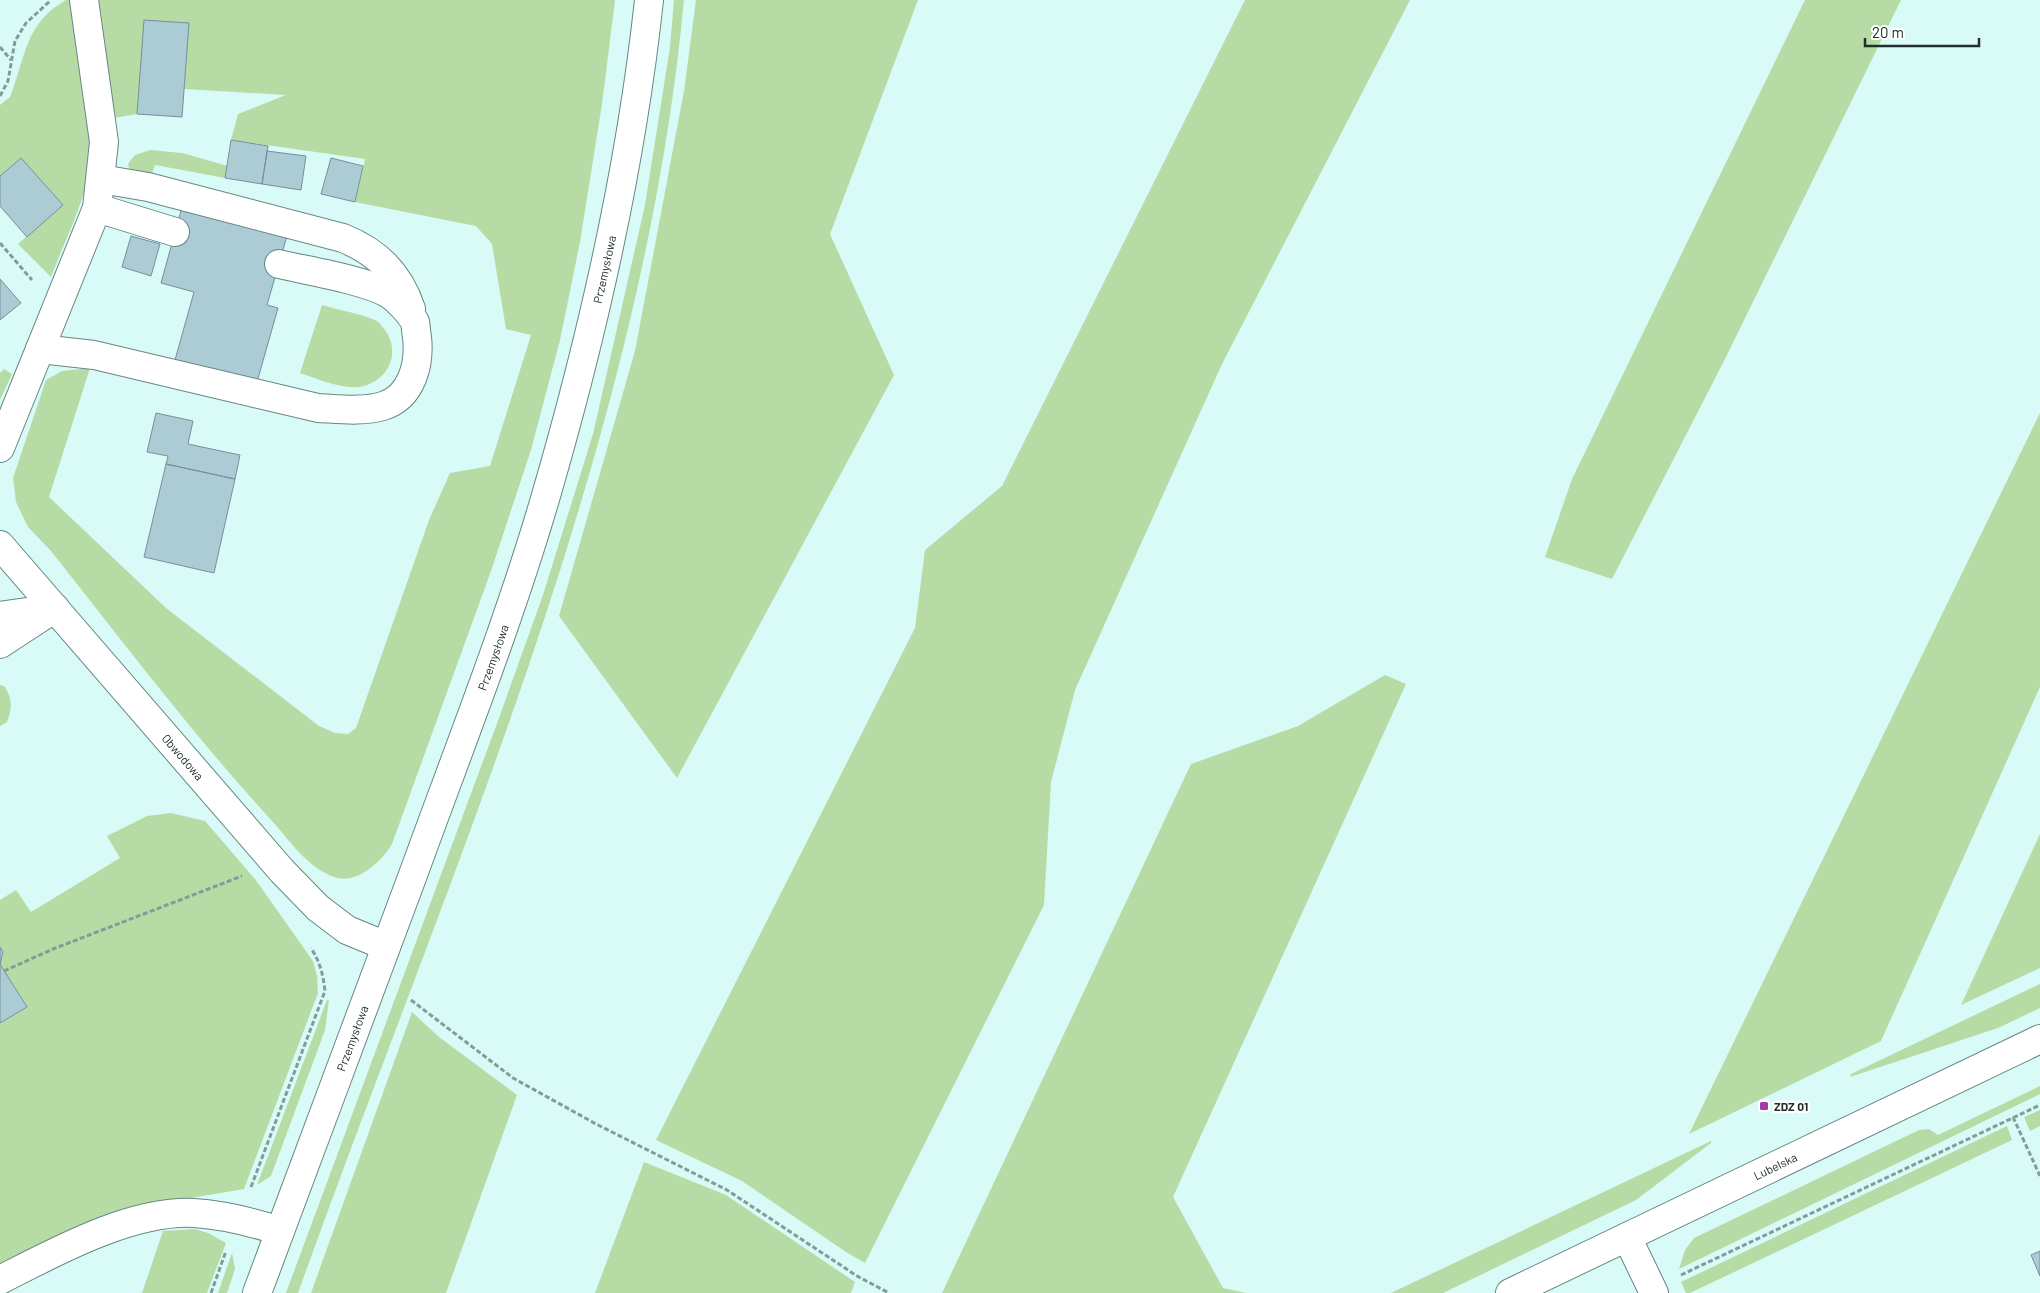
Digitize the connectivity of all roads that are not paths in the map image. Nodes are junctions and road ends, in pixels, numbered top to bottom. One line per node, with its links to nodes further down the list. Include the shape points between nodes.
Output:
1 (84, 0): 3 (street, via 104,142)
2 (649, 0): 14 (street, Przemysłowa, via 618,197 578,383 522,572)
3 (100, 179): 4 (street); 7 (street, via 148,187 363,246 383,260 396,278)
4 (97, 208): 5 (street); 8 (street)
5 (176, 232)
6 (279, 264): 7 (street, via 389,294)
7 (415, 323): 8 (street, via 417,364 410,383 401,396 383,406 355,410 291,404 94,355)
8 (40, 349): 9 (street)
9 (0, 448)
10 (0, 545): 11 (street, Obwodowa)
11 (54, 608): 12 (street); 13 (street); 14 (street, Obwodowa, via 282,871 318,908 347,930)
12 (0, 616)
13 (0, 644)
14 (386, 946): 16 (street, Przemysłowa)
15 (2040, 1039): 17 (street, Lubelska)
16 (280, 1231): 18 (street, via 239,1218 167,1214 132,1222 87,1239); 20 (street, Przemysłowa)
17 (1627, 1237): 19 (street); 21 (street, Lubelska)
18 (0, 1280)
19 (1653, 1291)
20 (257, 1293)
21 (1510, 1293)

